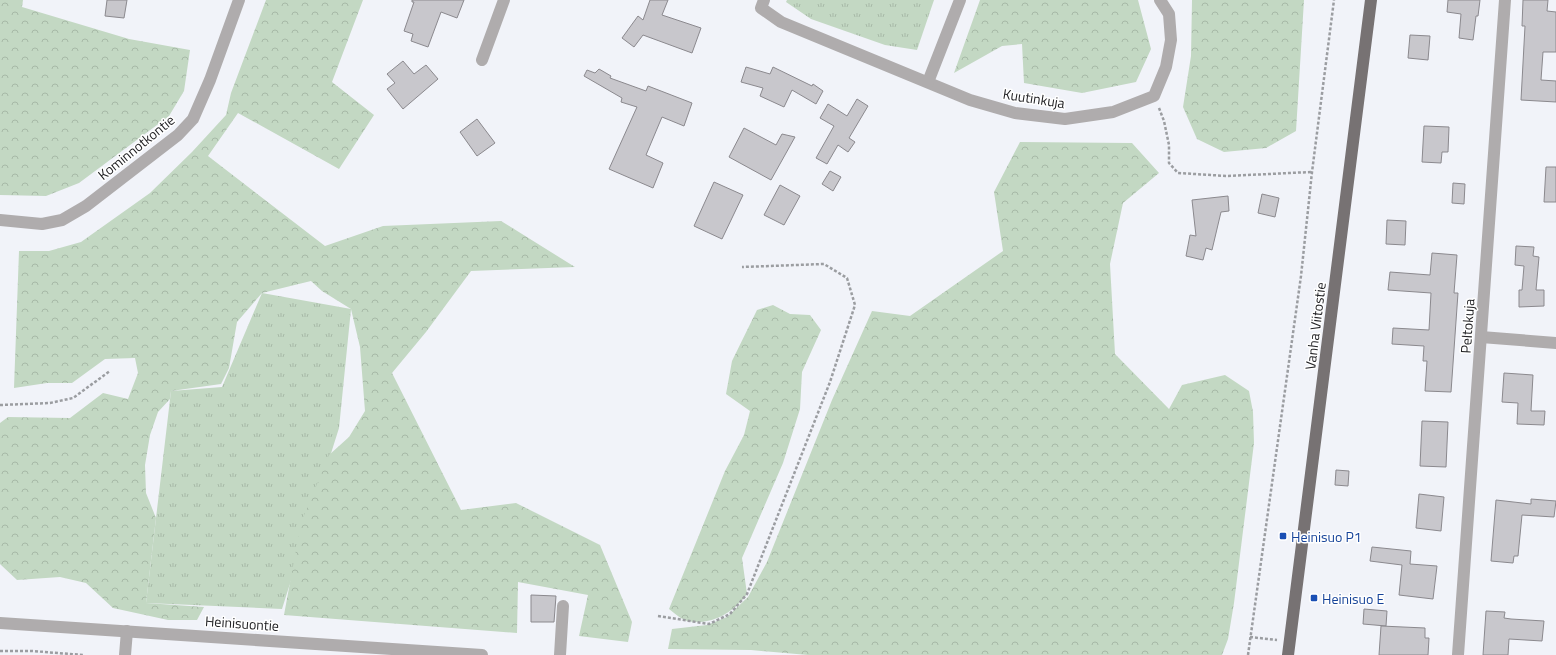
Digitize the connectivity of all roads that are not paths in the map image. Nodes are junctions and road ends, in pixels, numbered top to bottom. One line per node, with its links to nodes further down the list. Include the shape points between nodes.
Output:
1 (240, 0): 10 (street, Kominnotkontie, via 193,119 178,135 86,206 62,220 42,224)
2 (504, 0): 8 (street)
3 (764, 0): 9 (street, Kuutinkuja, via 761,8 780,22)
4 (960, 0): 9 (street)
5 (1160, 0): 9 (street, Kuutinkuja, via 1169,14 1171,40 1166,67 1154,96 1113,112 1065,119 1014,112 970,100)
6 (1371, 0): 20 (main road, Vanha Viitostie)
7 (1505, 0): 11 (street, Peltokuja)
8 (482, 60)
9 (928, 82)
10 (0, 220)
11 (1481, 337): 12 (street); 21 (street, Peltokuja)
12 (1556, 343)
13 (564, 606): 19 (street)
14 (0, 623): 15 (street, Heinisuontie)
15 (127, 631): 16 (street, Heinisuontie); 17 (street)
16 (346, 650): 18 (street, Heinisuontie)
17 (124, 655)
18 (482, 655)
19 (560, 655)
20 (1288, 655)
21 (1458, 655)

